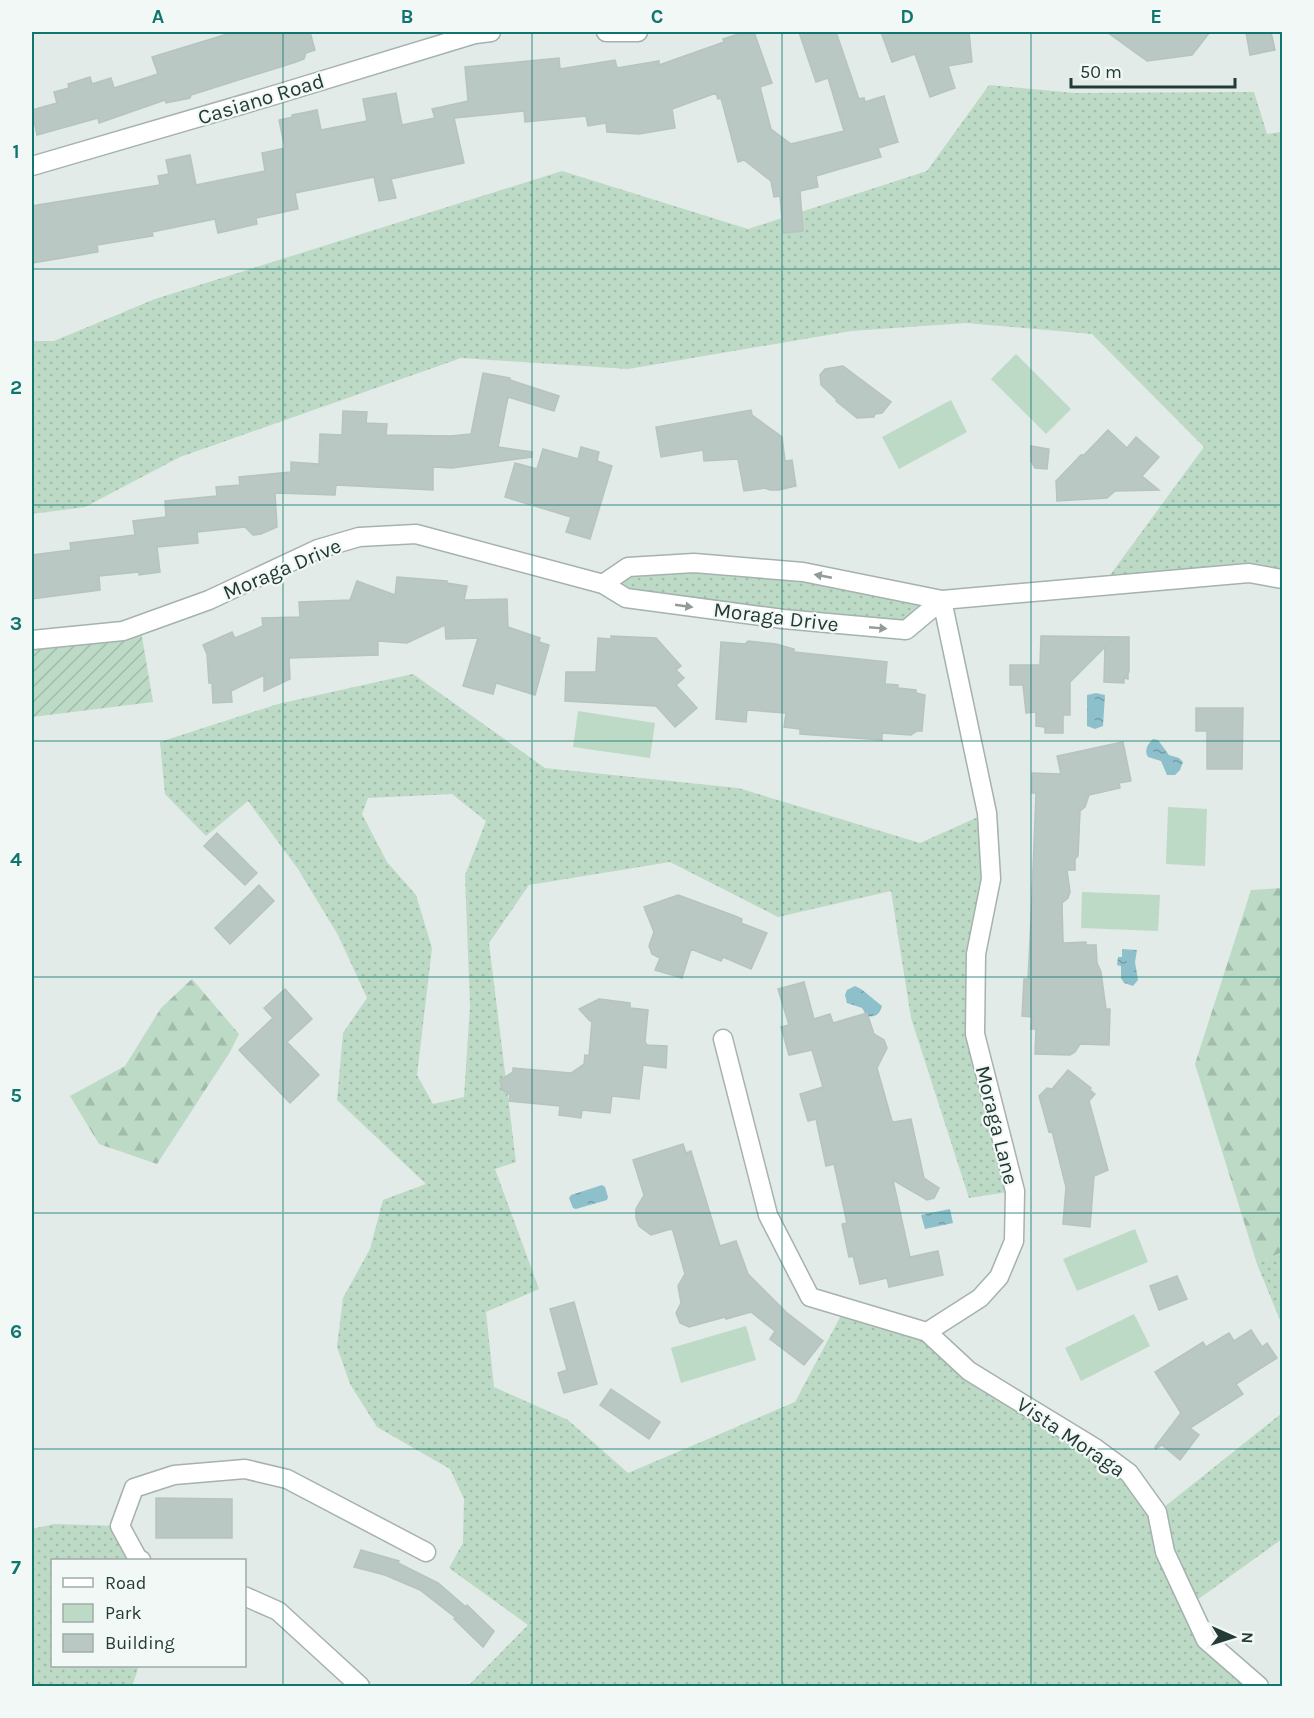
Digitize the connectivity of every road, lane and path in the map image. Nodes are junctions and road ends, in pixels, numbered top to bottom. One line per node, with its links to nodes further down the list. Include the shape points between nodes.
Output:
1 (491, 32): 4 (street, Casiano Road)
2 (606, 32): 3 (street)
3 (638, 32)
4 (32, 166)
5 (1282, 579): 7 (street, via 1249,573)
6 (603, 584): 7 (street, one-way to 6, via 803,572 694,563 628,567); 7 (street, Moraga Drive, one-way to 7, via 626,598 783,619 906,630); 8 (street, Moraga Drive, via 416,534 359,537 318,549 209,600 123,631)
7 (942, 600): 10 (street, Moraga Lane, via 987,813 991,879 976,954 975,1034 1015,1201 1014,1240 999,1277 980,1298)
8 (32, 640)
9 (723, 1039): 10 (street, via 768,1215 810,1297)
10 (927, 1332): 15 (street, Vista Moraga, via 969,1371 1129,1473 1157,1512 1165,1552 1206,1640)
11 (426, 1552): 12 (street, via 287,1479 244,1469 174,1475 134,1488 120,1526)
12 (138, 1559)
13 (246, 1597): 14 (street, via 278,1611)
14 (360, 1686)
15 (1258, 1686)

